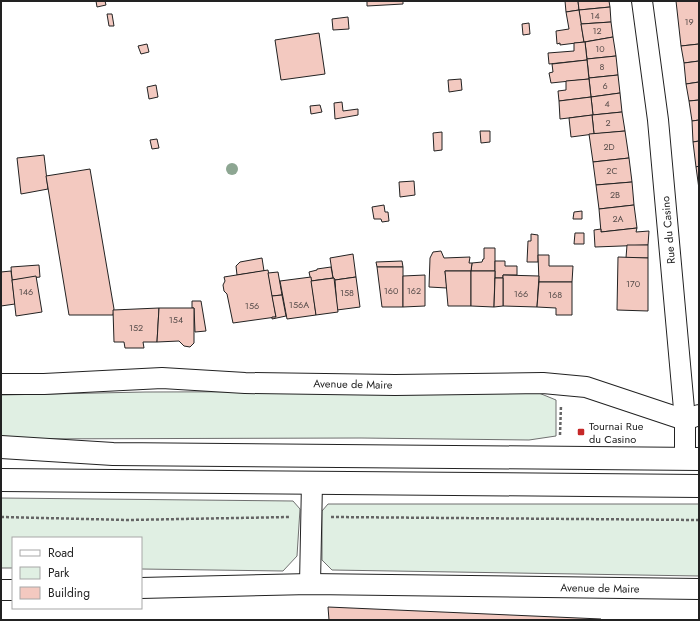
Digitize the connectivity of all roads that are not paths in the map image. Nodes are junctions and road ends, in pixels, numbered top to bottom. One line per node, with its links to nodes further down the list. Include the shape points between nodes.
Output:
1 (642, 1): 3 (street, Rue du Casino)
2 (1, 384): 3 (street, Avenue de Maire, via 162,378 245,383 395,385 543,383 586,387)
3 (692, 418): 5 (street, Rue du Casino)
4 (1, 447): 5 (main road, via 113,454)
5 (692, 459)
6 (1, 480): 7 (main road)
7 (312, 482): 8 (main road); 9 (street)
8 (699, 486)
9 (310, 584): 10 (street, Avenue de Maire); 11 (street, Avenue de Maire)
10 (142, 588)
11 (699, 589)
12 (1, 590): 13 (street)
13 (12, 590)

